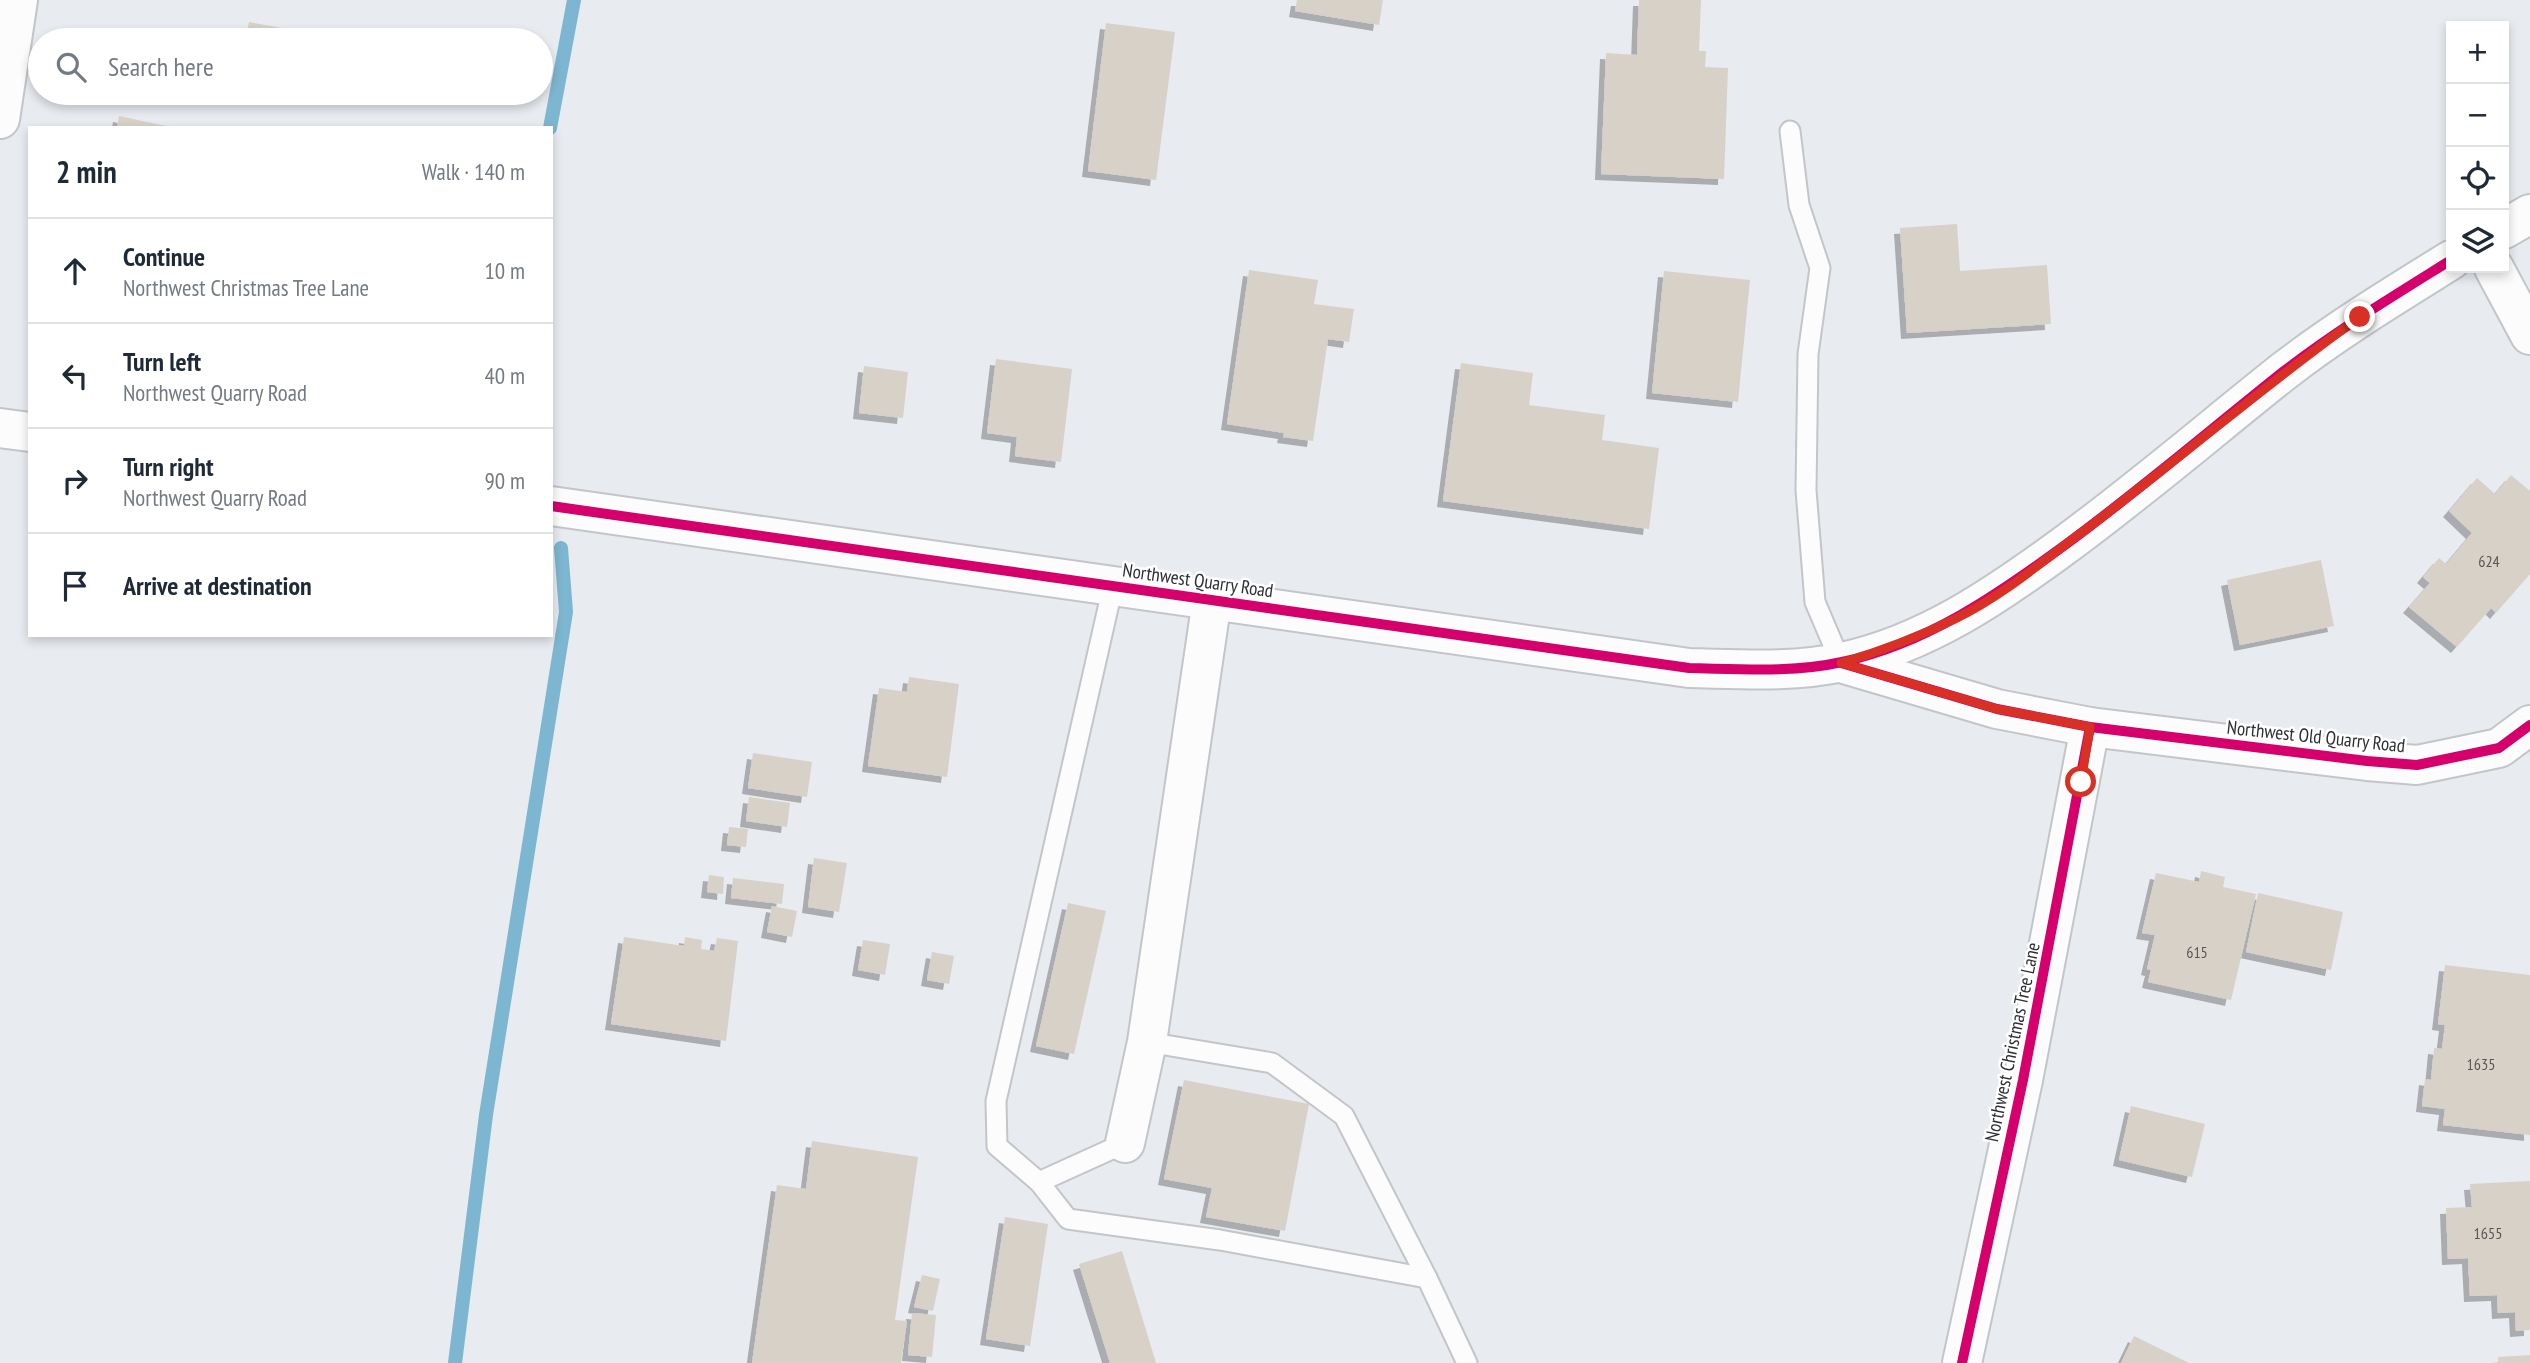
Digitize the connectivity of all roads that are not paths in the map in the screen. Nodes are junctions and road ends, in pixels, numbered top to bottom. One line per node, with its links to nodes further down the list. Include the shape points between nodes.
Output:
1 (18, 0): 2 (street)
2 (0, 119)
3 (1790, 131): 14 (lane, via 1799,205 1820,268 1808,354 1806,490 1815,602)
4 (2530, 214): 5 (street)
5 (2509, 226)
6 (2446, 263): 14 (street, Northwest Quarry Road, via 2287,369 2113,510 2003,590 1900,644)
7 (2497, 273): 8 (street)
8 (2530, 335)
9 (0, 428): 10 (street)
10 (28, 432)
11 (553, 506): 12 (street, Northwest Quarry Road)
12 (1113, 586): 13 (street, Northwest Quarry Road); 19 (lane, via 996,1101 997,1146)
13 (1212, 600): 14 (street, Northwest Quarry Road, via 1689,668 1781,669); 17 (street)
14 (1841, 663): 16 (street, Northwest Quarry Road, via 1997,709)
15 (2530, 725): 16 (street, Northwest Old Quarry Road, via 2499,748 2417,765)
16 (2090, 727): 22 (street, Northwest Christmas Tree Lane, via 2044,979)
17 (1147, 1042): 18 (street); 20 (lane, via 1272,1063 1344,1116)
18 (1125, 1143): 19 (lane)
19 (1039, 1182): 20 (lane, via 1068,1219 1220,1240)
20 (1427, 1278): 21 (lane)
21 (1467, 1363)
22 (1962, 1363)

